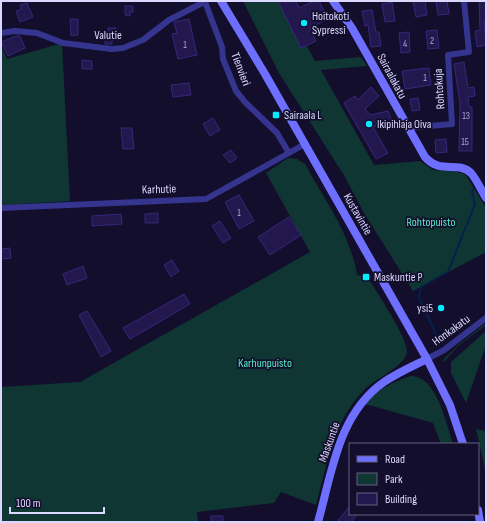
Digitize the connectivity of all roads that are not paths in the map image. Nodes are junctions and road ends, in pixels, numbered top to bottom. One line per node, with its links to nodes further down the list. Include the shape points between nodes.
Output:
1 (206, 1): 5 (street, Valutie, via 170,20 144,40 123,48 63,43 37,33); 8 (street, Tienvieri, via 222,47 223,59 236,91 277,133)
2 (333, 1): 6 (main road, Sairaalakatu, via 352,28)
3 (464, 1): 6 (street, Rohtokuja, via 469,52 448,55 452,124)
4 (224, 2): 7 (main road, Kustavintie)
5 (1, 33)
6 (406, 128): 9 (main road, Sairaalakatu, via 429,162 440,167 467,170)
7 (305, 144): 8 (street, Karhutie); 12 (main road, Kustavintie)
8 (290, 152): 10 (street, Karhutie, via 206,199)
9 (486, 198)
10 (1, 208)
11 (486, 318): 12 (street, Honkakatu, via 444,350)
12 (427, 359): 13 (main road, Kustavintie, via 450,405); 14 (main road, Maskuntie, via 384,382 354,414 345,429 336,455)
13 (463, 443)
14 (318, 522)

